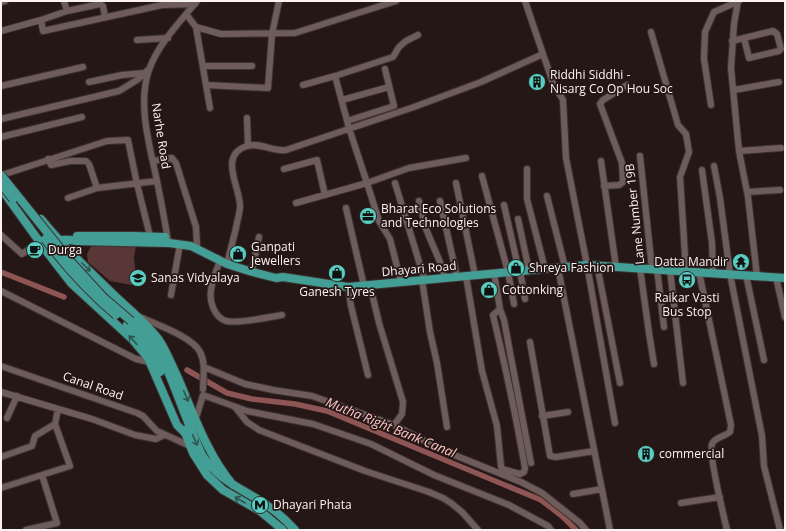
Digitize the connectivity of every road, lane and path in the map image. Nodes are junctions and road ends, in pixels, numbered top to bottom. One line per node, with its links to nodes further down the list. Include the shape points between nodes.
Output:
1 (5, 1): 7 (street)
2 (64, 1): 9 (street)
3 (279, 1): 16 (street)
4 (396, 1): 16 (street, via 295,33)
5 (525, 1): 22 (street)
6 (739, 1): 21 (street); 39 (street, via 714,12 705,32 704,59)
7 (1, 2)
8 (196, 3): 10 (street, Narhe Road); 11 (street, via 162,5)
9 (67, 12): 11 (street, via 100,4 103,6); 12 (street)
10 (186, 14): 13 (street); 18 (street, Narhe Road)
11 (105, 17): 12 (street, via 43,31)
12 (41, 20): 14 (street)
13 (196, 27): 16 (street, via 221,34); 23 (street)
14 (1, 31)
15 (651, 32): 104 (street, via 678,125 686,134 689,152 680,177)
16 (272, 34): 32 (street, via 268,88)
17 (418, 35): 29 (street, via 403,44 393,57)
18 (168, 38): 20 (street); 26 (street, Narhe Road)
19 (744, 38): 19 (street, via 775,32 780,49 749,58); 21 (street)
20 (137, 40)
21 (732, 41): 37 (street, via 731,68)
22 (543, 54): 45 (street, via 481,82); 93 (street, via 553,83 563,100 566,158)
23 (203, 66): 24 (street); 32 (street)
24 (252, 66)
25 (83, 68): 35 (street)
26 (149, 68): 28 (street); 53 (street, Narhe Road, via 144,86 144,109)
27 (385, 69): 36 (street)
28 (144, 73): 30 (street); 43 (street, via 119,91)
29 (335, 76): 33 (street); 38 (street)
30 (90, 82)
31 (779, 82): 37 (street)
32 (206, 85): 40 (street)
33 (303, 85)
34 (626, 85): 67 (street, via 602,100 600,104 622,163 623,182 619,185)
35 (1, 86)
36 (389, 87): 38 (street); 44 (street, via 394,106)
37 (734, 90): 49 (street)
38 (342, 100): 44 (street)
39 (711, 105)
40 (210, 108)
41 (82, 117): 46 (street)
42 (247, 118): 47 (street)
43 (1, 119)
44 (347, 120): 45 (street)
45 (349, 128): 47 (street, via 282,150); 62 (street)
46 (1, 137)
47 (248, 146): 92 (street, via 237,152 232,167 240,206)
48 (781, 148): 49 (street)
49 (739, 151): 71 (street)
50 (640, 156): 100 (street, Lane Number 19B)
51 (466, 158): 62 (street, via 409,168)
52 (48, 159): 59 (street); 66 (street, via 107,141 128,140); 68 (street, via 51,165 86,161)
53 (153, 161): 61 (street, Narhe Road); 90 (street, via 172,158 176,163 196,227)
54 (600, 162): 67 (street)
55 (714, 166): 109 (street)
56 (284, 169): 72 (street, via 317,160)
57 (527, 169): 99 (street, via 527,199)
58 (702, 170): 107 (street, via 712,243)
59 (2, 174): 86 (main road); 129 (main road, bridge, via 70,261 104,297)
60 (482, 176): 105 (street)
61 (157, 182): 66 (street); 87 (street, Narhe Road)
62 (367, 183): 72 (street); 119 (street, via 380,220 390,239)
63 (395, 183): 118 (street, via 424,278)
64 (456, 183): 110 (street)
65 (1, 184): 129 (main road, bridge, via 66,265 100,301)
66 (137, 184): 68 (street); 83 (street)
67 (604, 186): 97 (street)
68 (97, 188): 74 (street)
69 (1, 189): 75 (main road)
70 (780, 190): 71 (street)
71 (747, 192): 113 (street)
72 (325, 194): 78 (street)
73 (547, 196): 96 (street)
74 (68, 198)
75 (4, 199): 88 (main road)
76 (419, 201): 117 (street, via 426,229)
77 (440, 201): 115 (street)
78 (296, 203)
79 (504, 205): 103 (street)
80 (346, 208): 120 (street)
81 (518, 219): 101 (street)
82 (1, 235): 88 (street, via 22,254)
83 (150, 236): 85 (main road, Dhayari Road, via 95,235 75,236); 87 (main road, Dhayari Road)
84 (259, 237): 95 (street)
85 (70, 239): 86 (main road, Dhayari Road); 87 (main road, Dhayari Road)
86 (58, 240): 88 (main road, Dhayari Road); 129 (main road, one-way to 129, via 117,298)
87 (168, 240): 89 (main road, Dhayari Road); 90 (main road, Dhayari Road)
88 (41, 244): 133 (main road, one-way to 88, via 132,339 71,283)
89 (180, 244): 91 (main road, Dhayari Road); 123 (street)
90 (197, 245): 92 (main road, Dhayari Road)
91 (220, 260): 92 (main road, Dhayari Road); 127 (street, via 210,298 215,311 223,319 238,321)
92 (228, 261): 95 (main road, Dhayari Road); 114 (main road, Dhayari Road, via 276,278)
93 (587, 265): 94 (main road, Dhayari Road); 96 (main road, Dhayari Road); 149 (street)
94 (597, 265): 97 (main road, Dhayari Road); 139 (street)
95 (253, 266): 114 (main road, Dhayari Road)
96 (561, 267): 99 (main road, Dhayari Road); 156 (street)
97 (616, 267): 98 (main road, Dhayari Road)
98 (640, 268): 100 (main road, Dhayari Road); 134 (street)
99 (545, 269): 101 (main road, Dhayari Road)
100 (654, 269): 102 (main road, Dhayari Road); 130 (street, Lane Number 19B)
101 (529, 270): 103 (main road, Dhayari Road)
102 (670, 270): 104 (main road, Dhayari Road); 138 (street)
103 (520, 271): 105 (main road, Dhayari Road); 124 (street)
104 (686, 271): 106 (main road, Dhayari Road)
105 (508, 272): 108 (main road, Dhayari Road); 125 (street)
106 (699, 272): 107 (main road, Dhayari Road); 164 (street, via 731,425 730,432 717,439 711,447)
107 (713, 273): 109 (main road, Dhayari Road)
108 (494, 274): 110 (main road, Dhayari Road); 126 (street)
109 (730, 274): 111 (main road, Dhayari Road); 174 (street, via 762,436 764,466)
110 (476, 275): 112 (main road, Dhayari Road)
111 (746, 275): 113 (main road, Dhayari Road); 132 (street)
112 (466, 276): 115 (main road, Dhayari Road); 126 (street, via 482,371 497,426 501,466 502,469 520,474 525,468 506,366 493,314)
113 (757, 276): 116 (main road, Dhayari Road)
114 (283, 277): 121 (main road, Dhayari Road)
115 (457, 277): 117 (main road, Dhayari Road)
116 (781, 277): 128 (street)
117 (445, 278): 118 (main road, Dhayari Road)
118 (422, 280): 119 (main road, Dhayari Road); 152 (street)
119 (401, 282): 120 (main road, Dhayari Road)
120 (367, 286): 121 (main road, Dhayari Road); 151 (street, via 403,402 402,414)
121 (348, 287): 137 (street)
122 (1, 291): 133 (street, via 136,359)
123 (171, 295)
124 (525, 299)
125 (514, 304)
126 (500, 309): 158 (street)
127 (282, 315)
128 (785, 317)
129 (132, 320): 136 (street, via 188,339 200,352); 148 (main road, one-way to 148, via 160,342); 153 (main road, via 152,354); 160 (main road, one-way to 160, via 148,337 164,362 202,455 211,468)
130 (664, 327)
131 (530, 342): 146 (street)
132 (764, 360)
133 (149, 362): 153 (main road, via 177,425)
134 (654, 364)
135 (1, 366): 154 (street, Canal Road, via 137,413)
136 (204, 367): 141 (street); 151 (street, via 249,385 312,396)
137 (368, 375)
138 (683, 383)
139 (620, 384)
140 (1, 392): 142 (street)
141 (203, 392): 143 (street); 148 (street)
142 (17, 396): 144 (street); 147 (street)
143 (234, 406): 169 (street, via 247,422 259,430 364,471 443,498 462,512); 170 (street, via 313,424 371,444 434,475 510,505)
144 (58, 409): 150 (street); 154 (street, via 135,435 154,439)
145 (568, 412): 146 (street)
146 (542, 416): 156 (street, via 548,453 551,457)
147 (7, 418)
148 (196, 418): 160 (main road, via 214,459)
149 (615, 423)
150 (55, 424): 157 (street, via 35,436 32,446); 159 (street, via 70,466)
151 (394, 425): 171 (street, via 442,450 542,493)
152 (447, 427)
153 (186, 434): 155 (main road)
154 (164, 435): 155 (street, Canal Road)
155 (190, 446): 167 (main road, one-way to 155, via 260,511 223,490 201,468)
156 (594, 451): 162 (street)
157 (1, 457)
158 (531, 463)
159 (42, 475): 161 (street); 166 (street, via 57,523)
160 (233, 485): 168 (main road, via 276,511)
161 (1, 488)
162 (602, 489): 163 (street); 172 (street)
163 (573, 494)
164 (720, 497): 165 (street); 173 (street)
165 (681, 503)
166 (26, 530)
167 (284, 530)
168 (295, 530)
169 (478, 530)
170 (551, 530)
171 (586, 530)
172 (610, 530)
173 (727, 530)
174 (780, 530)

